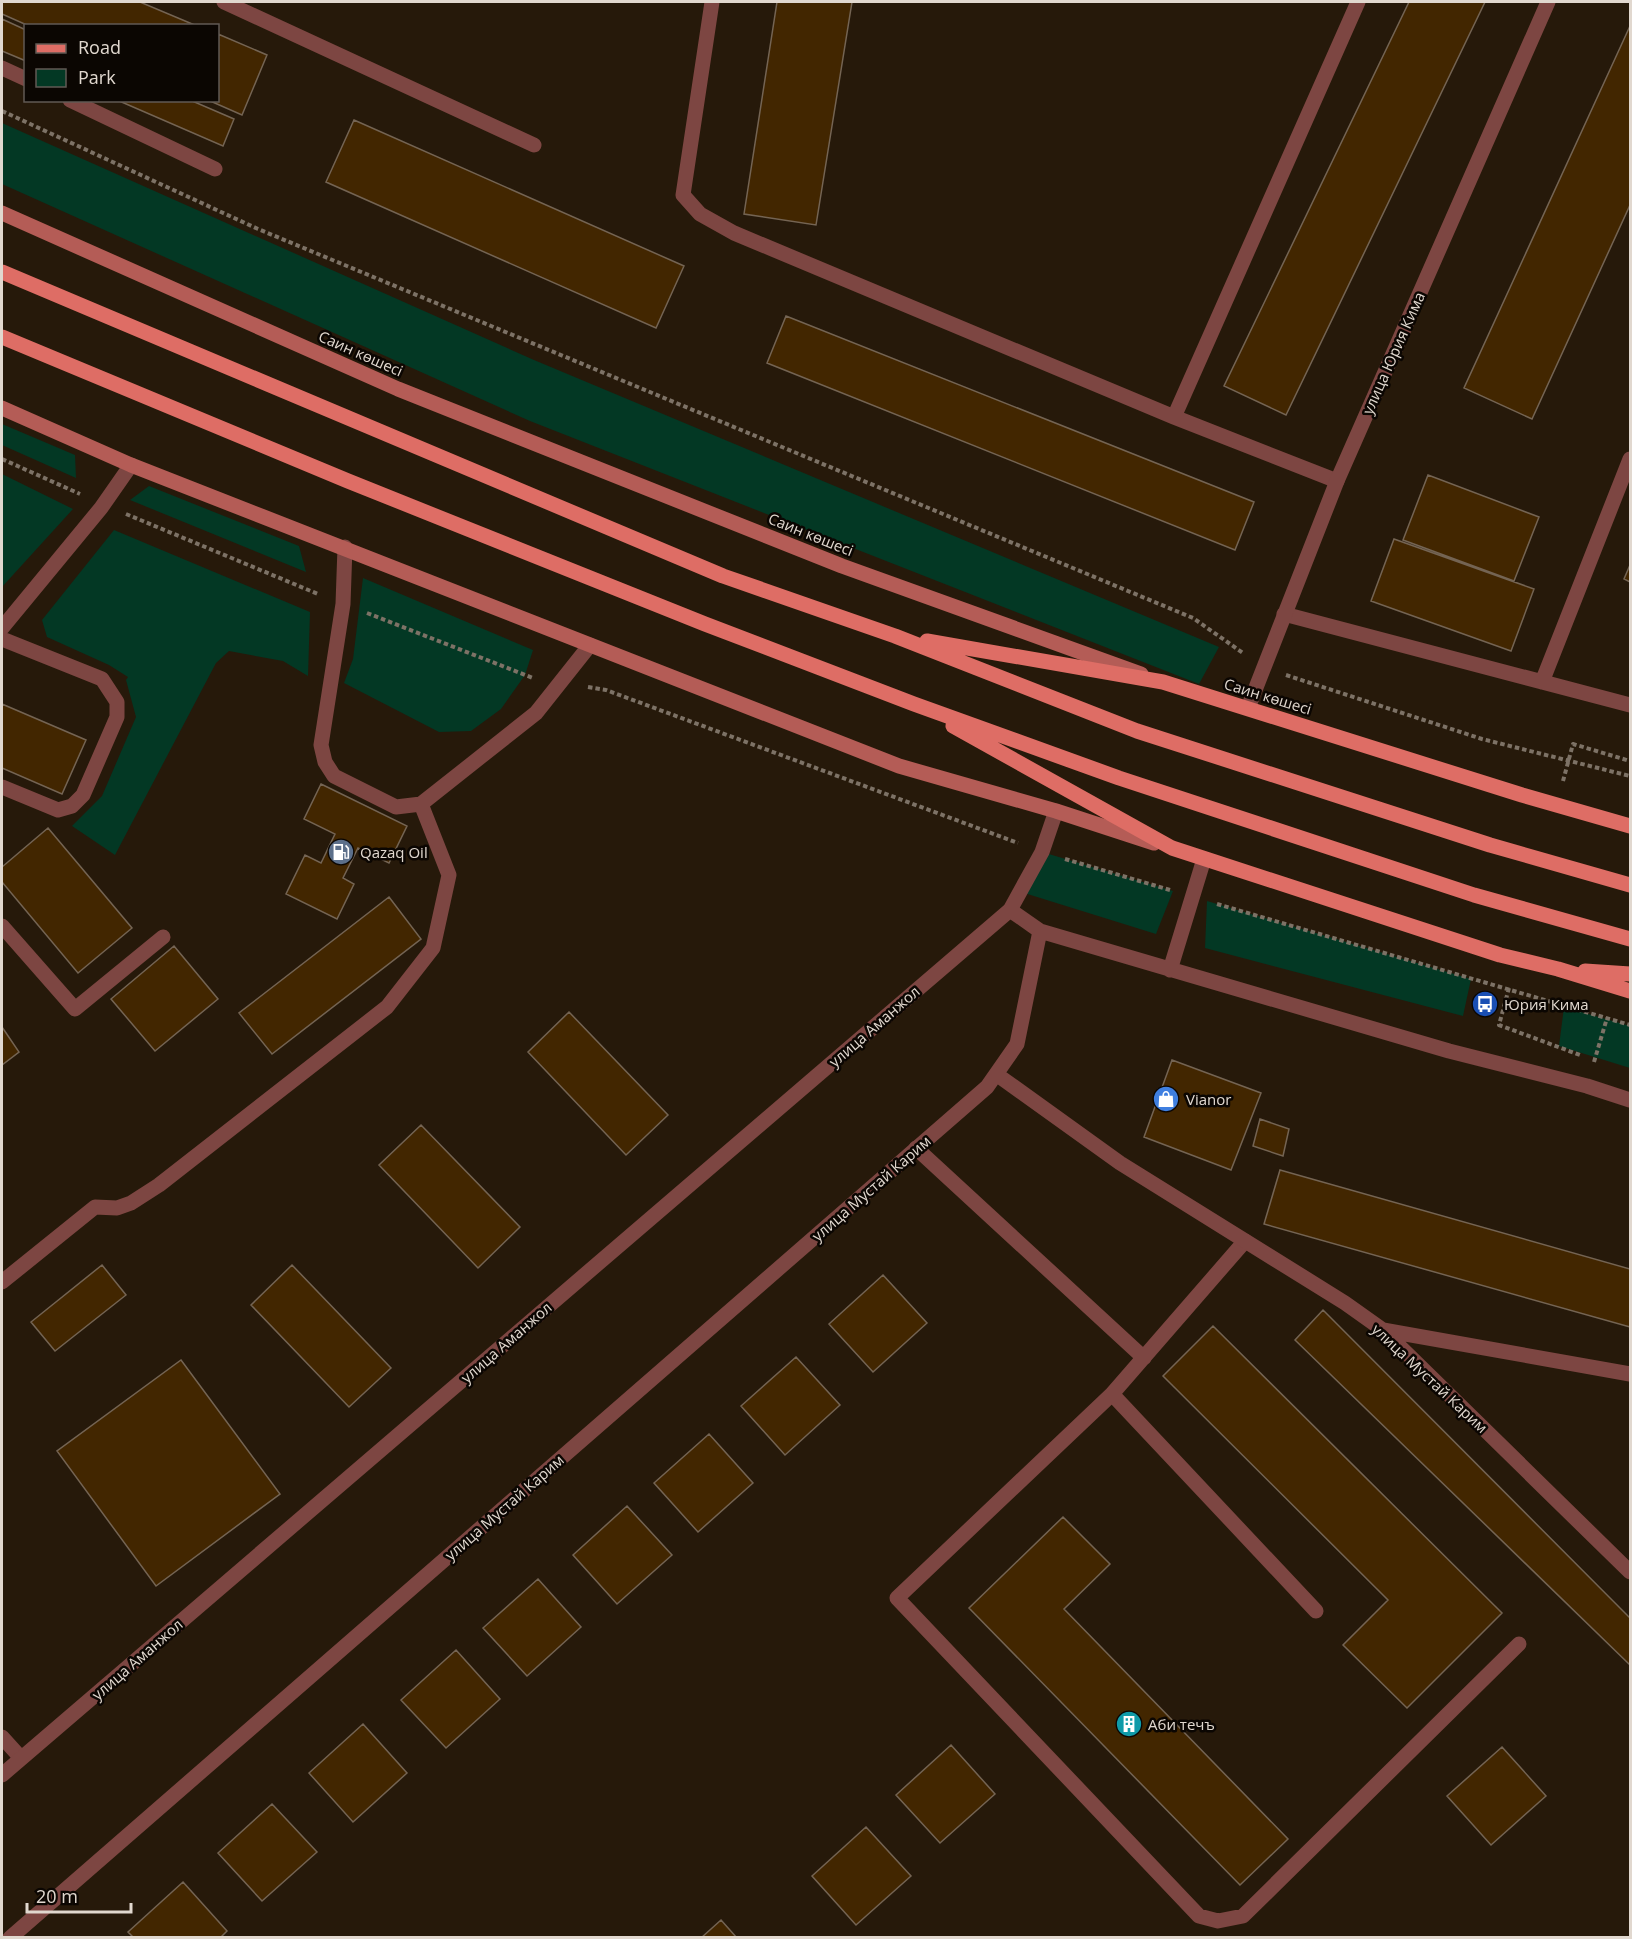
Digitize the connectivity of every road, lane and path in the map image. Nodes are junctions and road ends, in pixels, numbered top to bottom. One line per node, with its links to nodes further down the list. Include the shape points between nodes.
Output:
1 (224, 2): 9 (street)
2 (712, 2): 15 (street, via 683,195 700,214 734,233)
3 (1358, 2): 15 (street)
4 (1548, 2): 18 (street, улица Юрия Кима)
5 (2, 68): 6 (street)
6 (24, 79)
7 (74, 102): 10 (street)
8 (2, 111): 25 (path, via 258,229 1193,618)
9 (534, 145)
10 (215, 169)
11 (2, 213): 26 (main road, Саин көшесі, via 398,389 842,566)
12 (2, 272): 22 (main road, via 723,576)
13 (2, 337): 28 (main road, via 586,577)
14 (2, 408): 17 (main road)
15 (1174, 417): 18 (street)
16 (1630, 459): 27 (street)
17 (130, 465): 19 (main road); 21 (street, via 101,508)
18 (1337, 481): 20 (street, улица Юрия Кима)
19 (345, 547): 24 (main road); 35 (street, via 343,604 321,745 325,762 334,776 396,807)
20 (1284, 614): 25 (street, улица Юрия Кима); 27 (street)
21 (2, 627)
22 (895, 636): 26 (main road); 40 (main road, via 1137,730)
23 (2, 639): 34 (street, via 102,679 117,702 117,717 83,795 72,806 58,810)
24 (591, 645): 35 (street, via 536,713); 36 (main road, via 899,766)
25 (1264, 668): 30 (street, улица Юрия Кима); 33 (path, via 1482,739)
26 (1163, 682): 30 (main road, Саин көшесі)
27 (1542, 682): 29 (street)
28 (914, 704): 38 (main road); 45 (main road, via 1119,778 1474,895)
29 (1630, 705)
30 (1248, 708): 37 (main road, Саин көшесі)
31 (1573, 744): 32 (path)
32 (1630, 761)
33 (1630, 776)
34 (2, 787)
35 (421, 804): 58 (street, via 449,875 433,948 387,1007 159,1185 117,1208 95,1207)
36 (1056, 811): 38 (main road); 41 (street, via 1042,852)
37 (1630, 826)
38 (1172, 848): 39 (main road)
39 (1204, 859): 46 (main road, via 1500,955); 47 (street)
40 (1630, 885)
41 (1010, 910): 43 (street); 67 (street, улица Аманжол)
42 (2, 926): 44 (street, via 75,1009)
43 (1040, 931): 47 (street); 53 (street, улица Мустай Карим, via 1017,1044)
44 (163, 937)
45 (1630, 939)
46 (1558, 969): 48 (main road); 49 (main road)
47 (1170, 970): 54 (street, via 1449,1051)
48 (1630, 974)
49 (1630, 991)
50 (1607, 1018): 54 (path)
51 (1499, 1025): 52 (path)
52 (1587, 1058)
53 (996, 1074): 56 (street, улица Мустай Карим, via 987,1087); 57 (street, улица Мустай Карим, via 1120,1163)
54 (1587, 1086): 55 (street)
55 (1630, 1100)
56 (916, 1148): 60 (street); 69 (street, улица Мустай Карим)
57 (1245, 1240): 59 (street, улица Мустай Карим); 60 (street)
58 (2, 1282)
59 (1383, 1330): 61 (street); 63 (street, улица Мустай Карим)
60 (1144, 1358): 62 (street)
61 (1630, 1374)
62 (1112, 1394): 64 (street); 65 (street, via 897,1598 1199,1916 1218,1921 1243,1916)
63 (1630, 1572)
64 (1316, 1611)
65 (1519, 1644)
66 (2, 1737): 67 (street)
67 (21, 1758): 68 (street, улица Аманжол)
68 (2, 1775)
69 (10, 1938)

